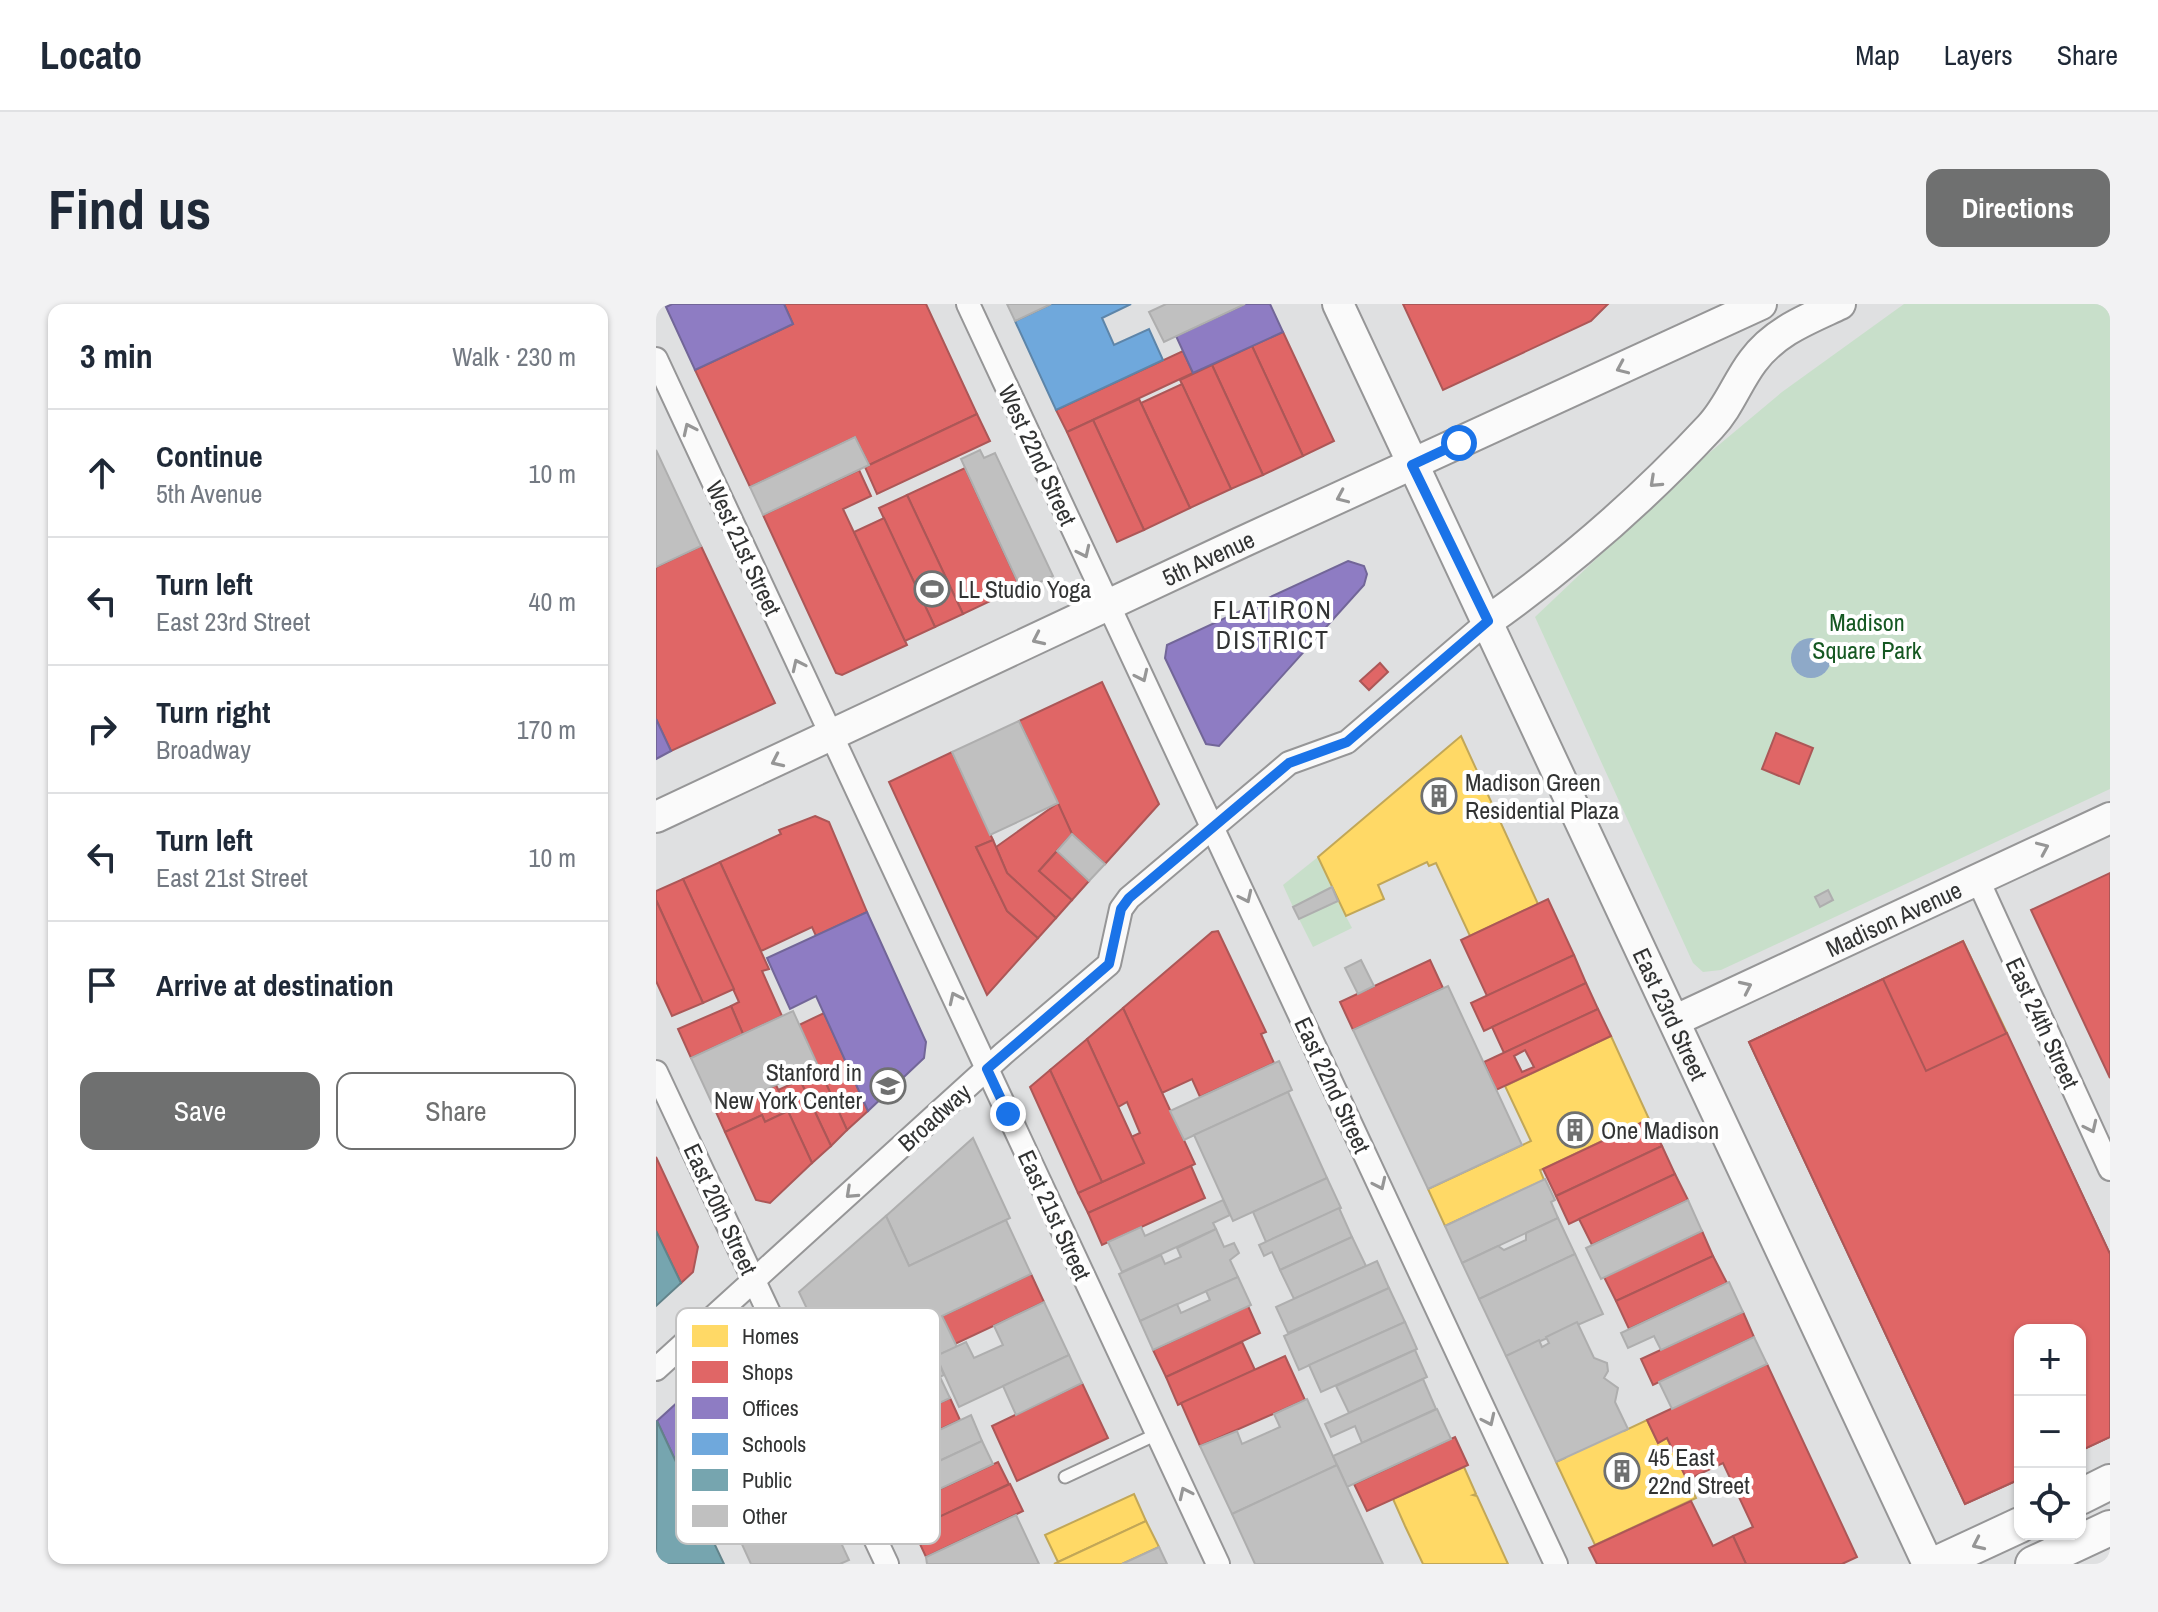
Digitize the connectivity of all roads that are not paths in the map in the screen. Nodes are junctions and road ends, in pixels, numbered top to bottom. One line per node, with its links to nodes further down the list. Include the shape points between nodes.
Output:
1 (968, 304): 8 (street, West 22nd Street, one-way to 8)
2 (1338, 304): 7 (main road, East 23rd Street)
3 (1761, 304): 5 (main road, 5th Avenue)
4 (1840, 304): 9 (main road, one-way to 9, via 1777,336 1701,437 1545,579)
5 (1713, 314): 7 (main road, 5th Avenue, one-way to 7)
6 (656, 359): 10 (street, West 21st Street, one-way to 6)
7 (1412, 465): 8 (main road, 5th Avenue, one-way to 8); 9 (main road, East 23rd Street)
8 (1109, 606): 10 (main road, 5th Avenue, one-way to 10); 13 (street, East 22nd Street, one-way to 13)
9 (1488, 621): 13 (street, Broadway, via 1347,742 1289,763); 15 (main road, East 23rd Street)
10 (832, 735): 11 (main road, 5th Avenue, one-way to 11); 16 (street, East 21st Street, one-way to 10)
11 (656, 817)
12 (2110, 818): 14 (main road, Madison Avenue, one-way to 12)
13 (1213, 827): 16 (street, Broadway, via 1121,909 1109,964); 33 (street, East 22nd Street, one-way to 33)
14 (1977, 878): 15 (main road, Madison Avenue, one-way to 14); 18 (street, East 24th Street, one-way to 18)
15 (1676, 1020): 34 (main road, East 23rd Street)
16 (987, 1069): 19 (street, Broadway, one-way to 19); 24 (street, East 21st Street)
17 (656, 1072): 19 (street, East 20th Street)
18 (2110, 1169)
19 (755, 1282): 20 (street, Broadway); 21 (street, East 20th Street)
20 (725, 1308)
21 (767, 1308)
22 (676, 1351): 23 (street, Broadway)
23 (656, 1369)
24 (1157, 1434): 25 (lane); 32 (street, East 21st Street, one-way to 24)
25 (1065, 1477)
26 (2110, 1482): 27 (main road)
27 (2086, 1494)
28 (2014, 1528): 35 (main road, one-way to 35)
29 (2110, 1528): 36 (main road)
30 (878, 1544): 31 (street, East 20th Street)
31 (887, 1564)
32 (1218, 1564)
33 (1556, 1564)
34 (1928, 1564)
35 (1936, 1564)
36 (2033, 1564)

